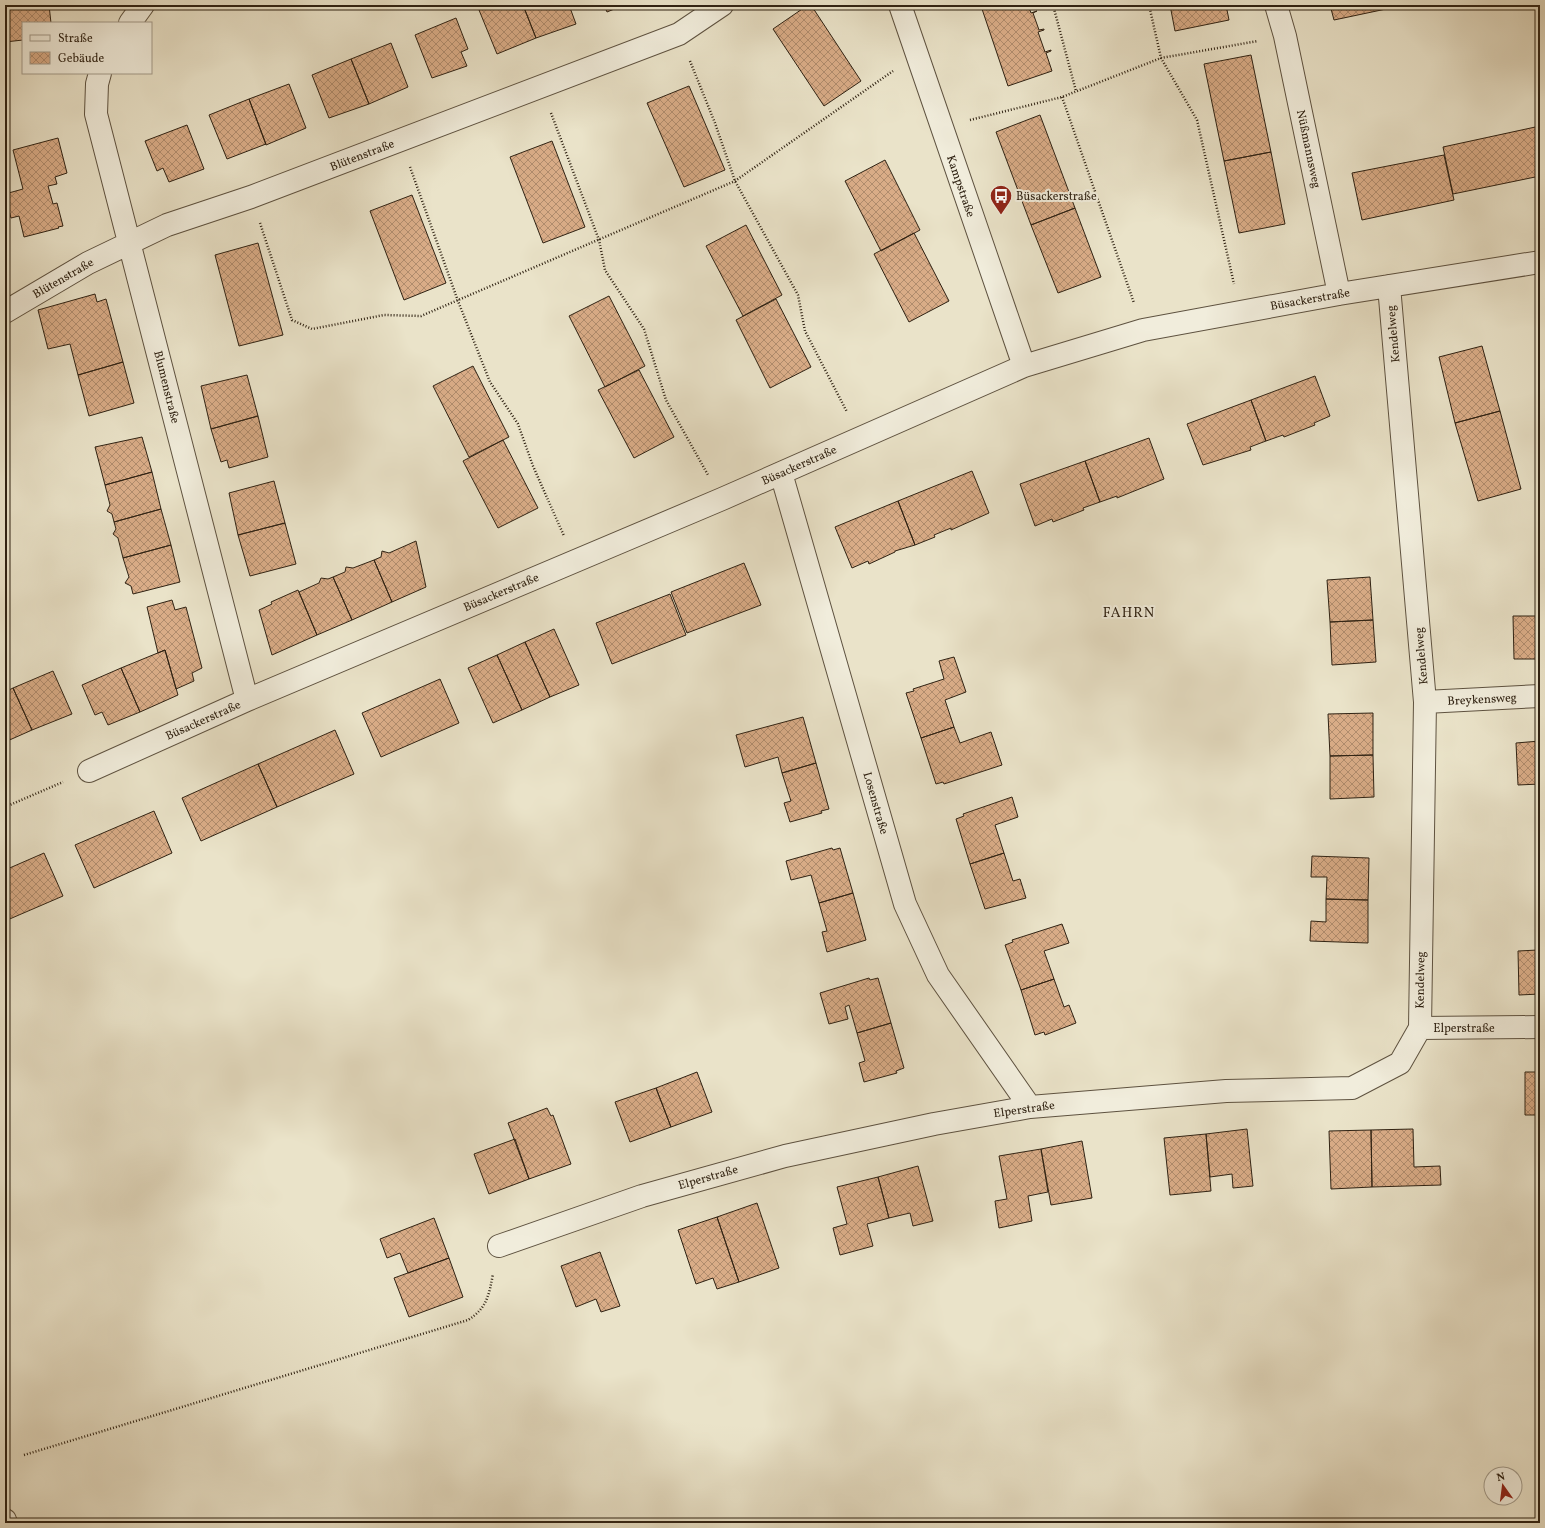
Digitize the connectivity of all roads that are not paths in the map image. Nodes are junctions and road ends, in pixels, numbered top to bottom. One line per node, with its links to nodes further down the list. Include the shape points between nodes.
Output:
1 (143, 5): 5 (street)
2 (722, 5): 7 (street, Blütenstraße, via 679,34 251,197 167,225)
3 (900, 5): 12 (street, Kampstraße)
4 (1276, 5): 10 (street, Nüßmannsweg, via 1285,36)
5 (131, 22)
6 (100, 74): 7 (street, Blumenstraße, via 96,114)
7 (130, 242): 11 (street, Blütenstraße, via 88,263); 15 (street, Blumenstraße)
8 (1540, 262): 9 (street, Büsackerstraße)
9 (1389, 286): 10 (street, Büsackerstraße); 16 (street, Kendelweg)
10 (1338, 294): 12 (street, Büsackerstraße, via 1144,330)
11 (5, 312)
12 (1024, 366): 13 (street, Büsackerstraße)
13 (781, 473): 15 (street, Büsackerstraße); 20 (street, Losenstraße, via 905,904 938,975)
14 (1540, 696): 16 (street, Breykensweg)
15 (247, 700): 17 (street, Büsackerstraße)
16 (1425, 702): 19 (street, Kendelweg)
17 (89, 771)
18 (1540, 1027): 19 (street, Elperstraße)
19 (1420, 1028): 20 (street, Elperstraße, via 1400,1063 1352,1088 1226,1091)
20 (1030, 1106): 21 (street, Elperstraße, via 785,1156 642,1196)
21 (499, 1246)

